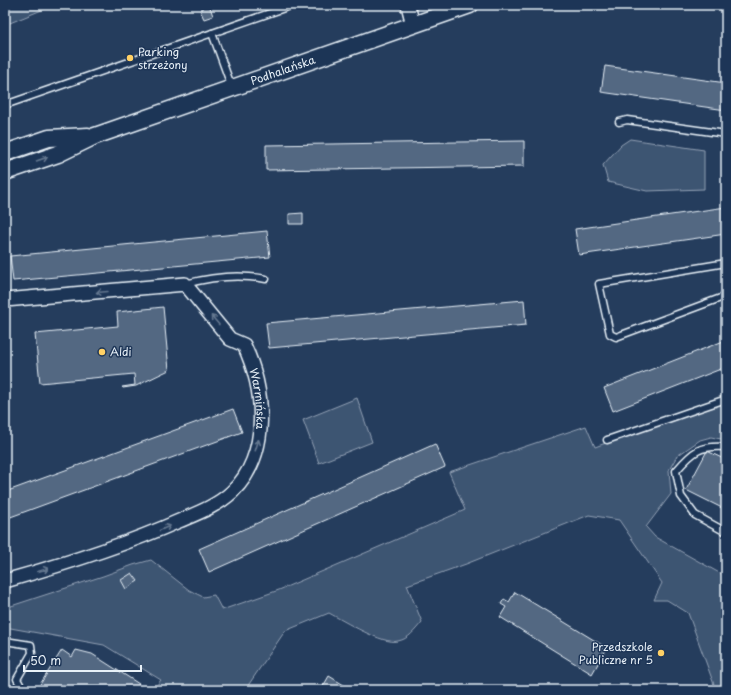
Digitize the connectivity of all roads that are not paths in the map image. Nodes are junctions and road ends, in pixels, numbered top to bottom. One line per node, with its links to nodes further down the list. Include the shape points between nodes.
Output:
1 (293, 5): 5 (lane)
2 (408, 5): 4 (street)
3 (470, 5): 4 (street, Podhalańska)
4 (413, 25): 6 (street, Podhalańska)
5 (212, 33): 6 (lane); 7 (lane)
6 (232, 90): 10 (street, Podhalańska)
7 (5, 105)
8 (619, 122): 9 (lane, via 627,120)
9 (726, 134)
10 (95, 136): 11 (street, Podhalańska, via 49,138); 12 (street, Podhalańska, one-way to 10, via 58,154)
11 (5, 153)
12 (5, 172)
13 (726, 263): 16 (lane, via 599,284 610,334 616,337)
14 (266, 279): 15 (lane, via 247,276 199,280)
15 (185, 284): 17 (street, one-way to 17); 22 (street, Warmińska, one-way to 15, via 126,544 198,514 232,492 248,472 259,438 261,421 259,393 251,359 244,345 230,339)
16 (726, 296)
17 (5, 300)
18 (726, 399): 19 (lane)
19 (607, 440)
20 (726, 447): 21 (lane, via 709,446 690,455 676,471 681,496 695,515)
21 (726, 532)
22 (5, 581)
23 (5, 641): 24 (lane, via 32,645 32,653 17,679)
24 (23, 690)

